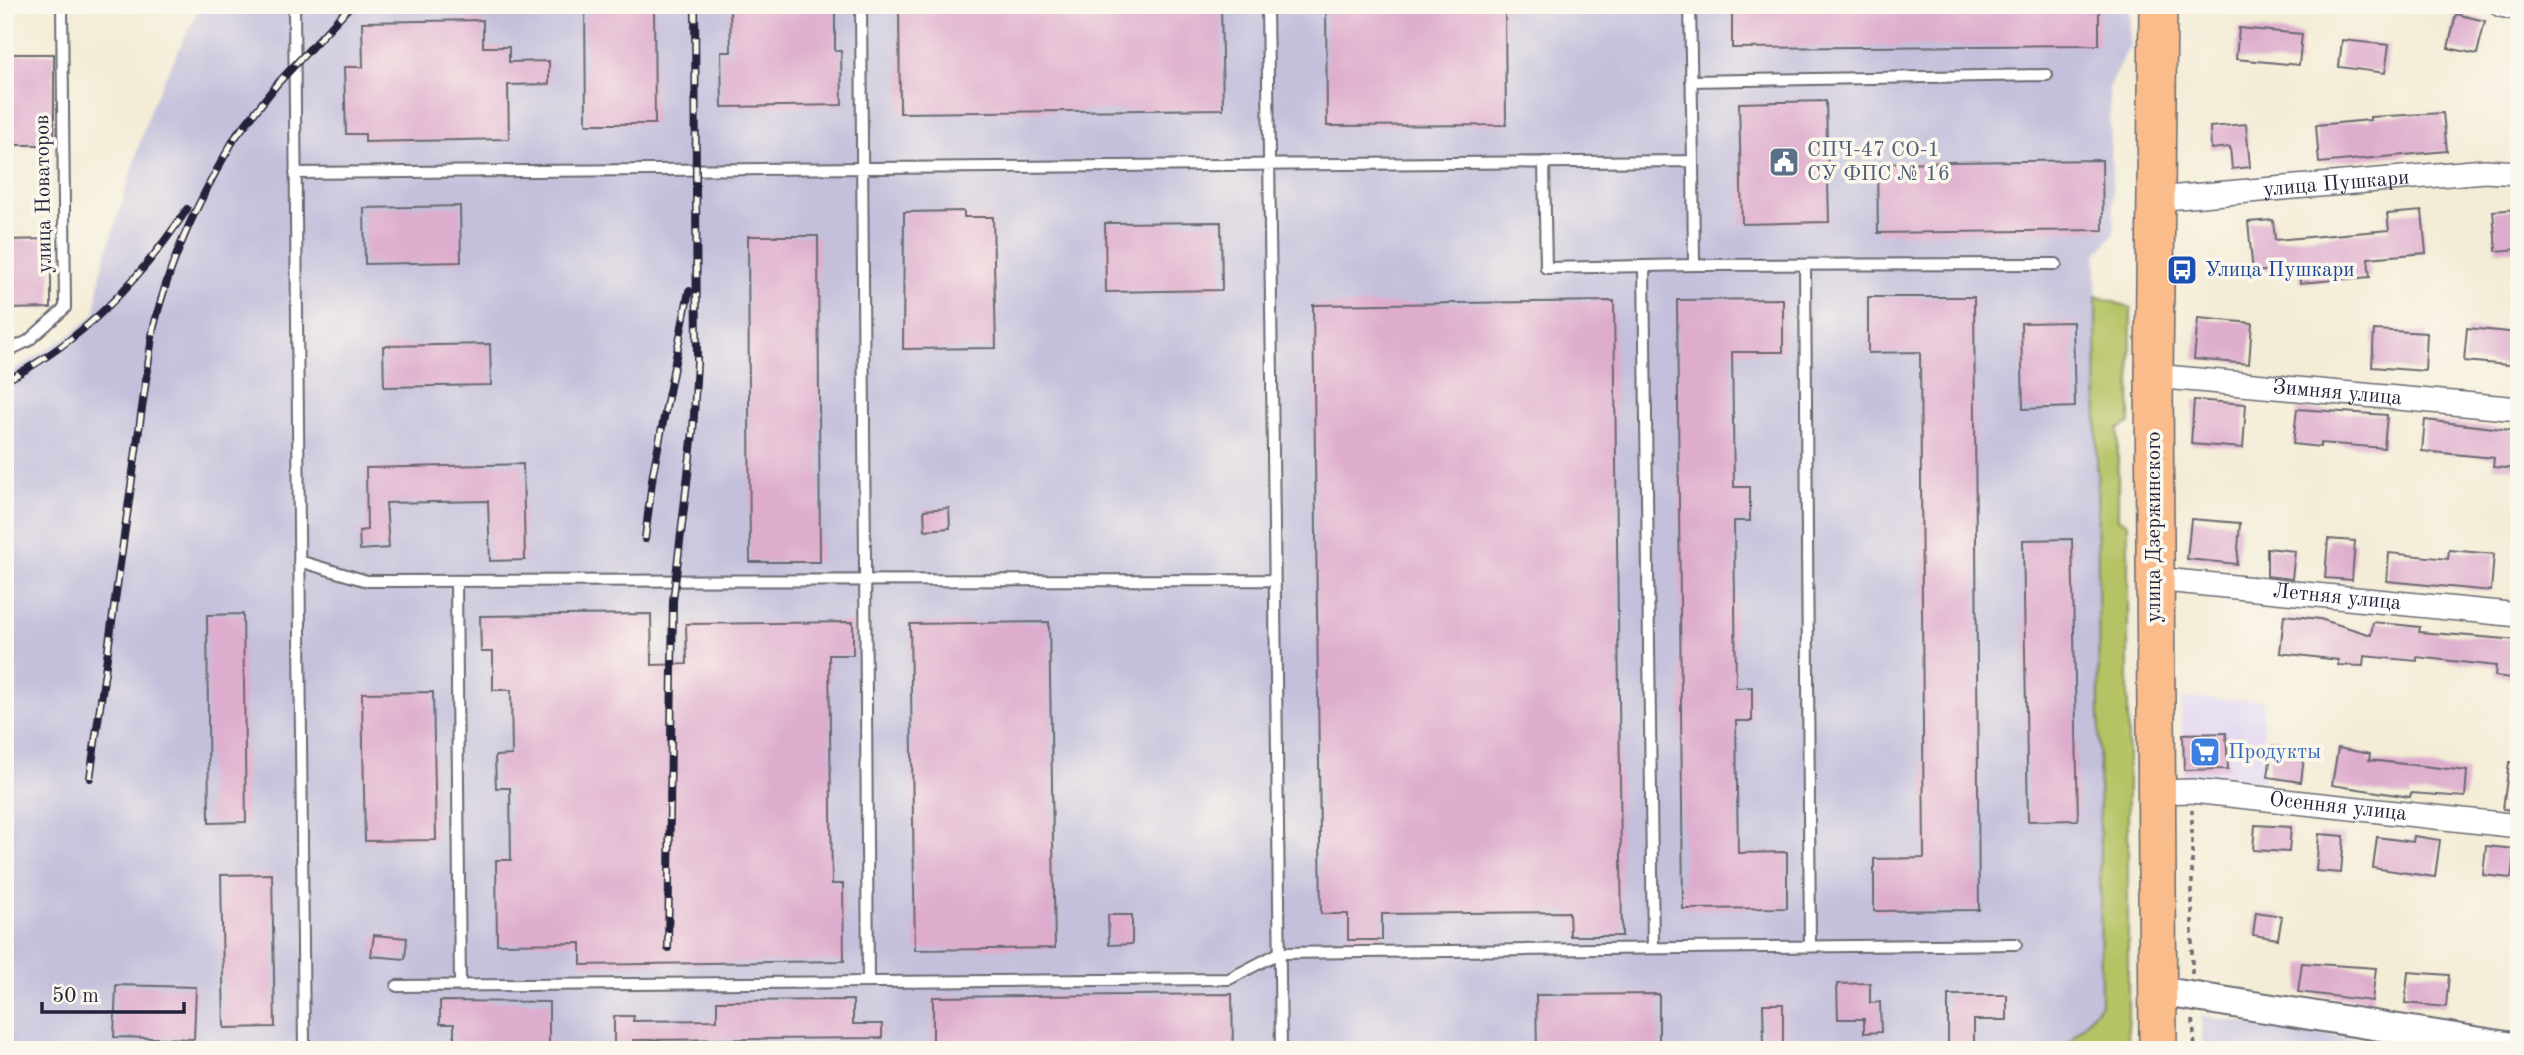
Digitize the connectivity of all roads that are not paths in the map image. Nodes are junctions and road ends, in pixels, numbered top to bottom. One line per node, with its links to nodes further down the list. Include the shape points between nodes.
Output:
1 (61, 5): 22 (lane, улица Новаторов, via 65,308 28,341)
2 (294, 5): 15 (lane)
3 (861, 5): 14 (lane)
4 (1266, 5): 13 (lane)
5 (1690, 5): 10 (lane)
6 (2158, 5): 17 (highway, улица Дзержинского)
7 (2501, 5): 8 (street)
8 (2519, 9)
9 (2047, 75): 10 (lane)
10 (1692, 81): 11 (lane)
11 (1693, 161): 12 (lane); 19 (lane)
12 (1544, 162): 13 (lane); 21 (lane, via 1546,268)
13 (1269, 164): 14 (lane); 28 (lane)
14 (862, 168): 15 (lane); 27 (lane)
15 (295, 173): 25 (lane)
16 (2519, 173): 17 (street, улица Пушкари, via 2485,171)
17 (2155, 200): 23 (highway, улица Дзержинского)
18 (2056, 264): 20 (lane)
19 (1695, 265): 20 (lane); 21 (lane)
20 (1805, 265): 34 (lane)
21 (1644, 266): 35 (lane)
22 (5, 352)
23 (2154, 376): 24 (street, Зимняя улица); 26 (highway, улица Дзержинского)
24 (2519, 409)
25 (299, 561): 29 (lane, via 366,581); 42 (lane)
26 (2154, 579): 30 (street, Летняя улица); 31 (highway, улица Дзержинского)
27 (866, 580): 28 (lane); 29 (lane); 37 (lane)
28 (1275, 580): 36 (lane)
29 (456, 581): 39 (lane)
30 (2519, 615)
31 (2155, 792): 32 (street, Осенняя улица, via 2192,790); 40 (highway, улица Дзержинского)
32 (2519, 826)
33 (2015, 944): 34 (lane)
34 (1810, 946): 35 (lane)
35 (1653, 948): 36 (lane)
36 (1279, 953): 37 (lane, via 1229,979); 43 (lane)
37 (868, 982): 39 (lane)
38 (397, 986): 39 (lane)
39 (460, 986)
40 (2158, 991): 41 (street); 44 (highway, улица Дзержинского)
41 (2519, 1048)
42 (304, 1050)
43 (1281, 1050)
44 (2158, 1050)

